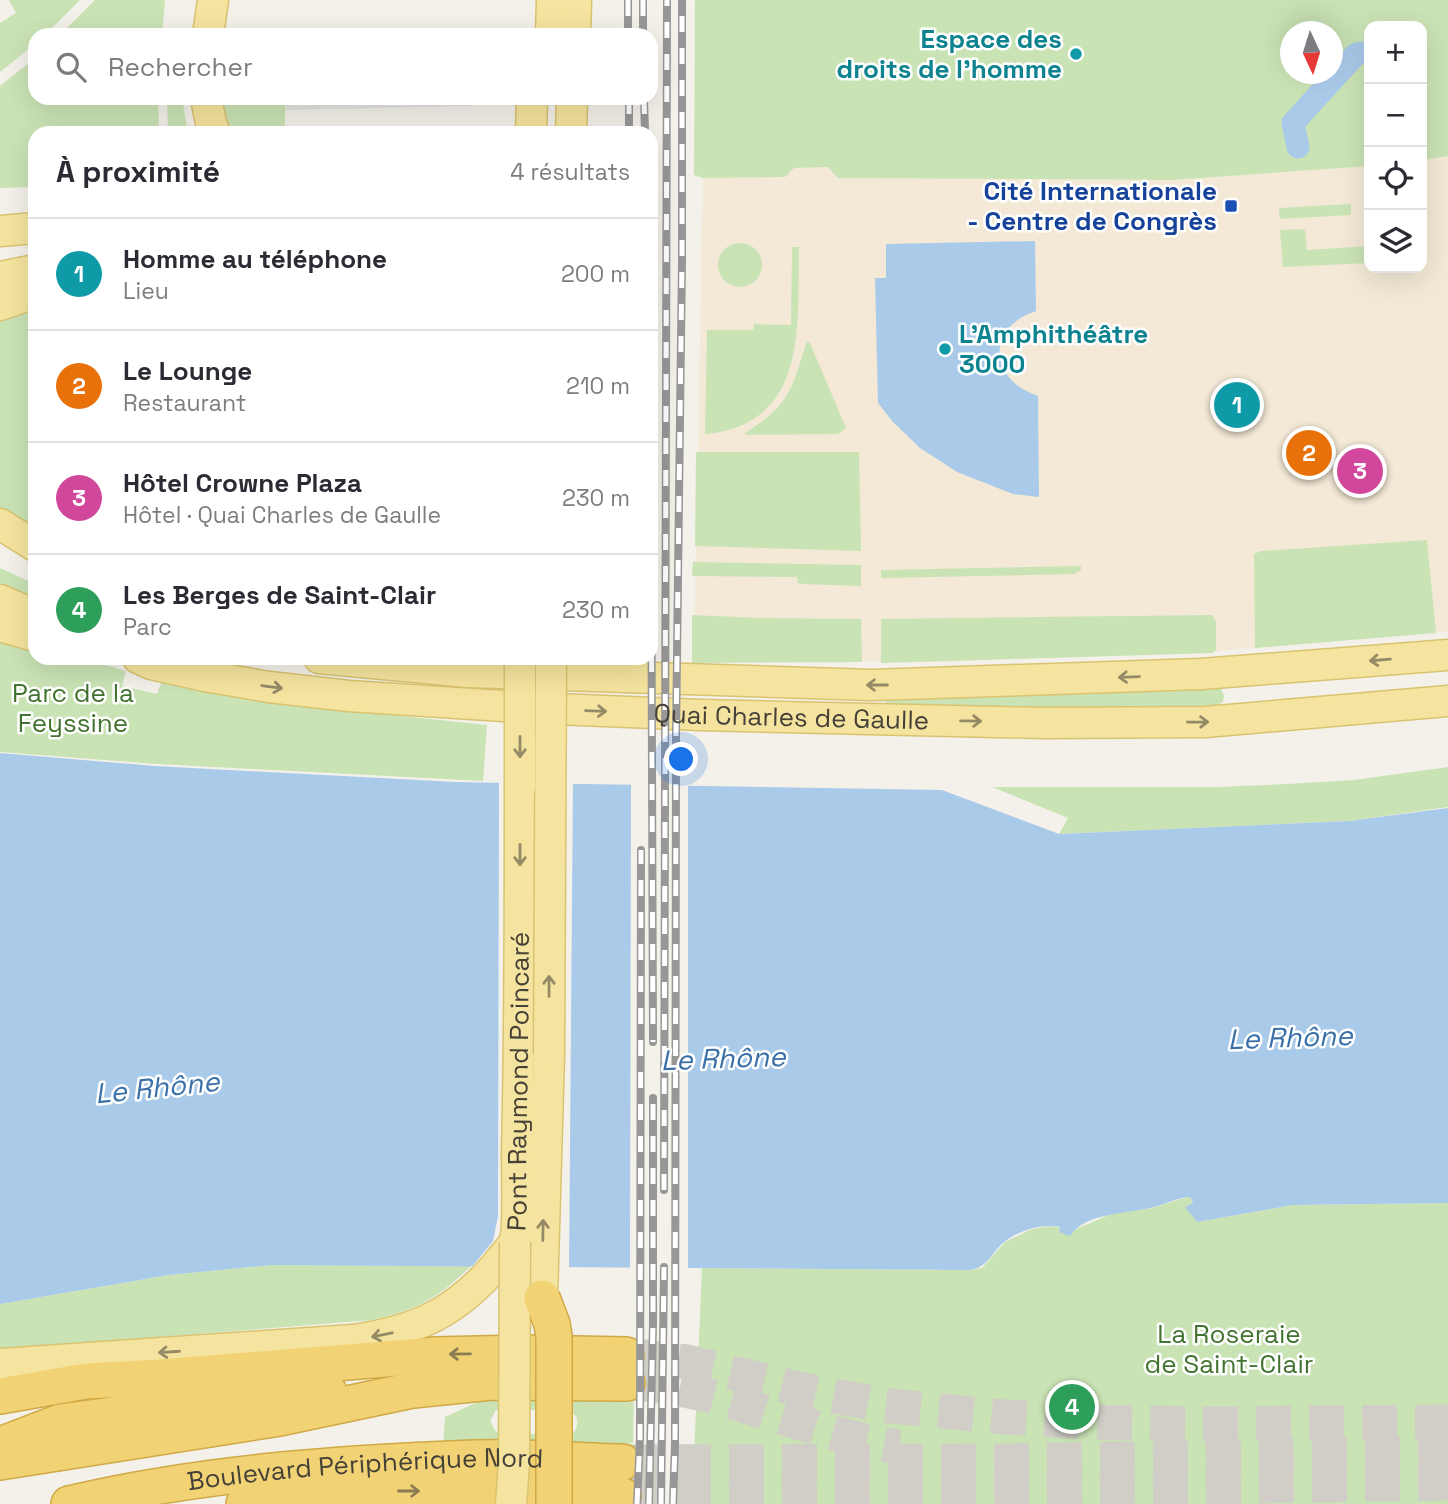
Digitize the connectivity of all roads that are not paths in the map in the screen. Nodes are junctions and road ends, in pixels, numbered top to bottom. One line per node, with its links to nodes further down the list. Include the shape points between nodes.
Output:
1 (195, 0): 6 (main road)
2 (213, 0): 7 (main road)
3 (552, 0): 5 (main road)
4 (576, 0): 5 (main road)
5 (546, 27)
6 (193, 28)
7 (209, 28)
8 (191, 105): 13 (main road)
9 (207, 105): 14 (main road)
10 (532, 105): 15 (main road)
11 (551, 105): 16 (main road)
12 (572, 105): 17 (main road)
13 (196, 126)
14 (212, 126)
15 (531, 126)
16 (551, 126)
17 (571, 126)
18 (28, 229): 19 (main road)
19 (0, 231)
20 (28, 271): 21 (main road)
21 (0, 277)
22 (28, 295): 23 (main road)
23 (0, 305)
24 (0, 524): 25 (main road)
25 (28, 542)
26 (0, 548): 27 (main road)
27 (28, 561)
28 (0, 600): 29 (main road)
29 (28, 612)
30 (0, 626): 31 (main road)
31 (28, 634)
32 (1448, 655): 34 (main road, Quai Charles de Gaulle, one-way to 34, via 1201,674 872,685 469,672)
33 (162, 665): 37 (main road, Quai Charles de Gaulle, one-way to 37, via 269,687 349,696 701,715 1205,722)
34 (394, 665)
35 (520, 665): 38 (main road, Pont Raymond Poincaré, one-way to 38, bridge)
36 (551, 665): 39 (main road, Pont Raymond Poincaré, one-way to 36, bridge, via 549,1055)
37 (1448, 701)
38 (515, 1242): 40 (main road, one-way to 40, via 475,1288 425,1322 388,1335); 52 (main road, Pont Raymond Poincaré, bridge, via 514,1463)
39 (542, 1298): 52 (highway, bridge, via 554,1336)
40 (0, 1364)
41 (160, 1377): 42 (highway, one-way to 41, via 626,1369 524,1353 435,1355); 44 (highway, via 86,1381); 45 (highway)
42 (475, 1385): 43 (highway); 47 (highway, via 371,1422)
43 (413, 1390): 46 (highway, via 276,1393 60,1422); 48 (highway, via 275,1405 59,1439); 49 (highway, via 280,1418)
44 (0, 1396)
45 (0, 1418)
46 (0, 1445)
47 (265, 1445): 50 (highway, via 229,1438); 51 (highway)
48 (0, 1453)
49 (0, 1462)
50 (0, 1477)
51 (0, 1483)
52 (533, 1502): 53 (highway, Boulevard Périphérique Nord, via 623,1479 476,1458 291,1469 165,1484); 54 (highway, Boulevard Périphérique Nord, one-way to 52, via 459,1490); 55 (highway)
53 (69, 1504)
54 (244, 1504)
55 (462, 1504)

